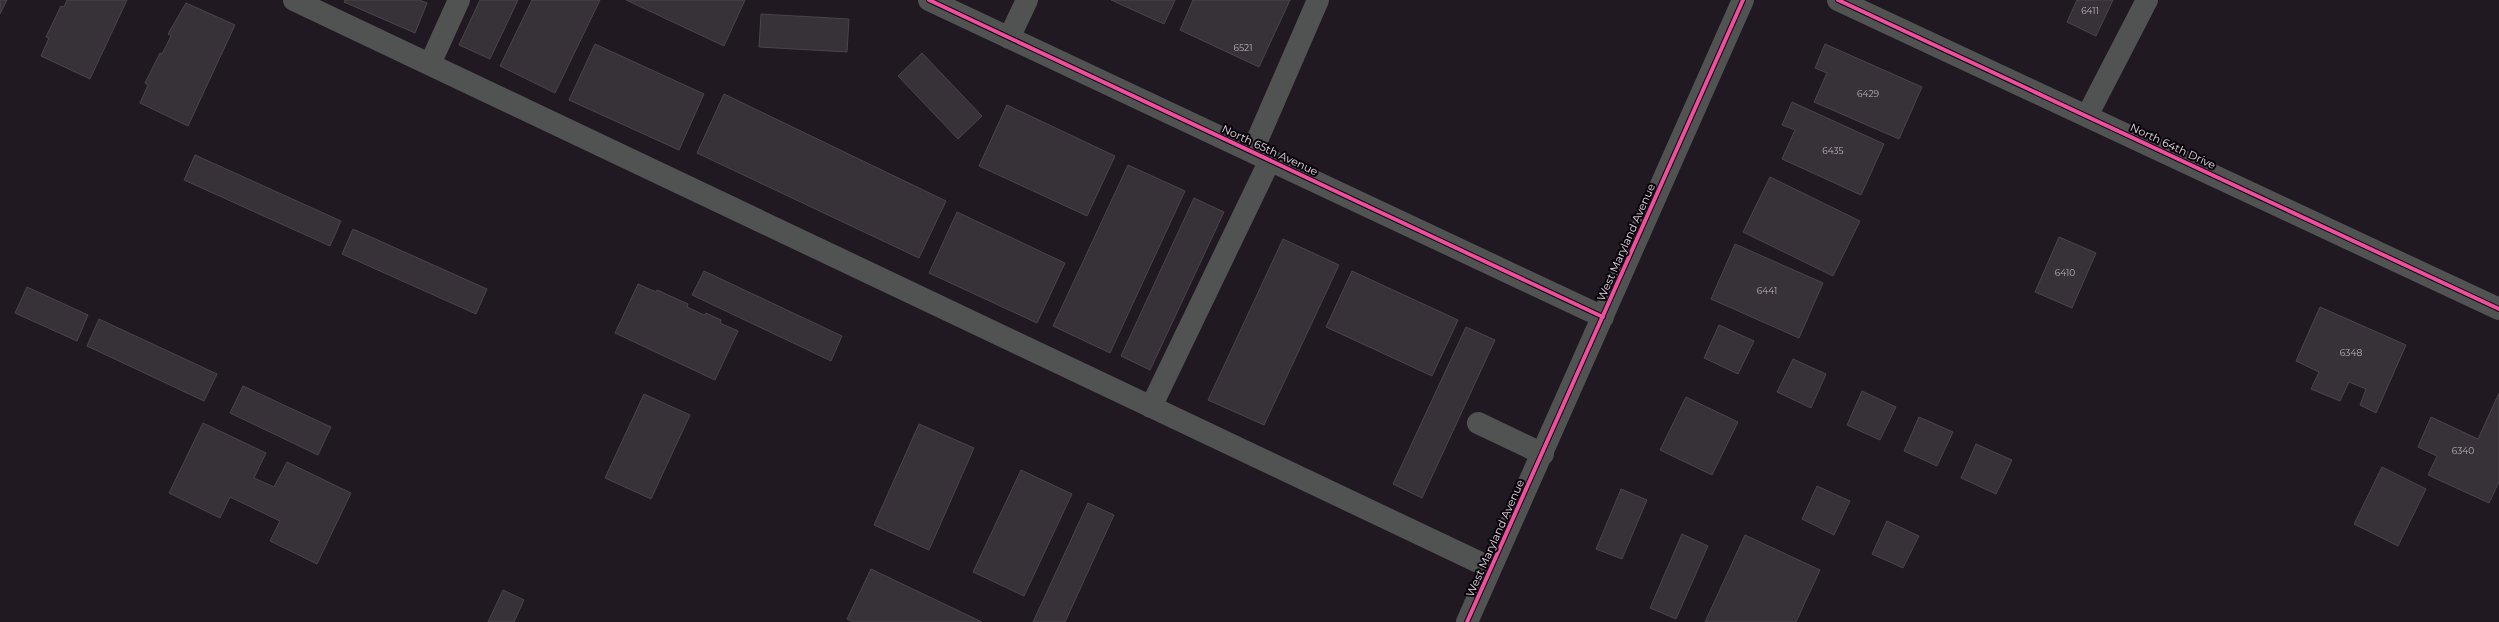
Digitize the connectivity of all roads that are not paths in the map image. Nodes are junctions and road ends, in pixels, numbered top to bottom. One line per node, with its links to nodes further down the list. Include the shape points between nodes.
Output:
1 (294, 0): 10 (street)
2 (459, 0): 10 (street)
3 (929, 0): 9 (street, North 65th Avenue)
4 (1027, 0): 9 (street)
5 (1318, 0): 12 (street)
6 (1743, 0): 14 (street, West Maryland Avenue)
7 (1838, 0): 11 (street, North 64th Drive)
8 (2147, 0): 11 (street)
9 (1009, 38): 12 (street, North 65th Avenue)
10 (430, 64): 15 (street)
11 (2087, 116): 13 (street, North 64th Drive)
12 (1261, 156): 14 (street, North 65th Avenue); 15 (street)
13 (2499, 310)
14 (1603, 317): 17 (street, West Maryland Avenue)
15 (1151, 407): 18 (street)
16 (1478, 422): 17 (street)
17 (1543, 454): 18 (street, West Maryland Avenue)
18 (1491, 568): 19 (street, West Maryland Avenue)
19 (1467, 622)

